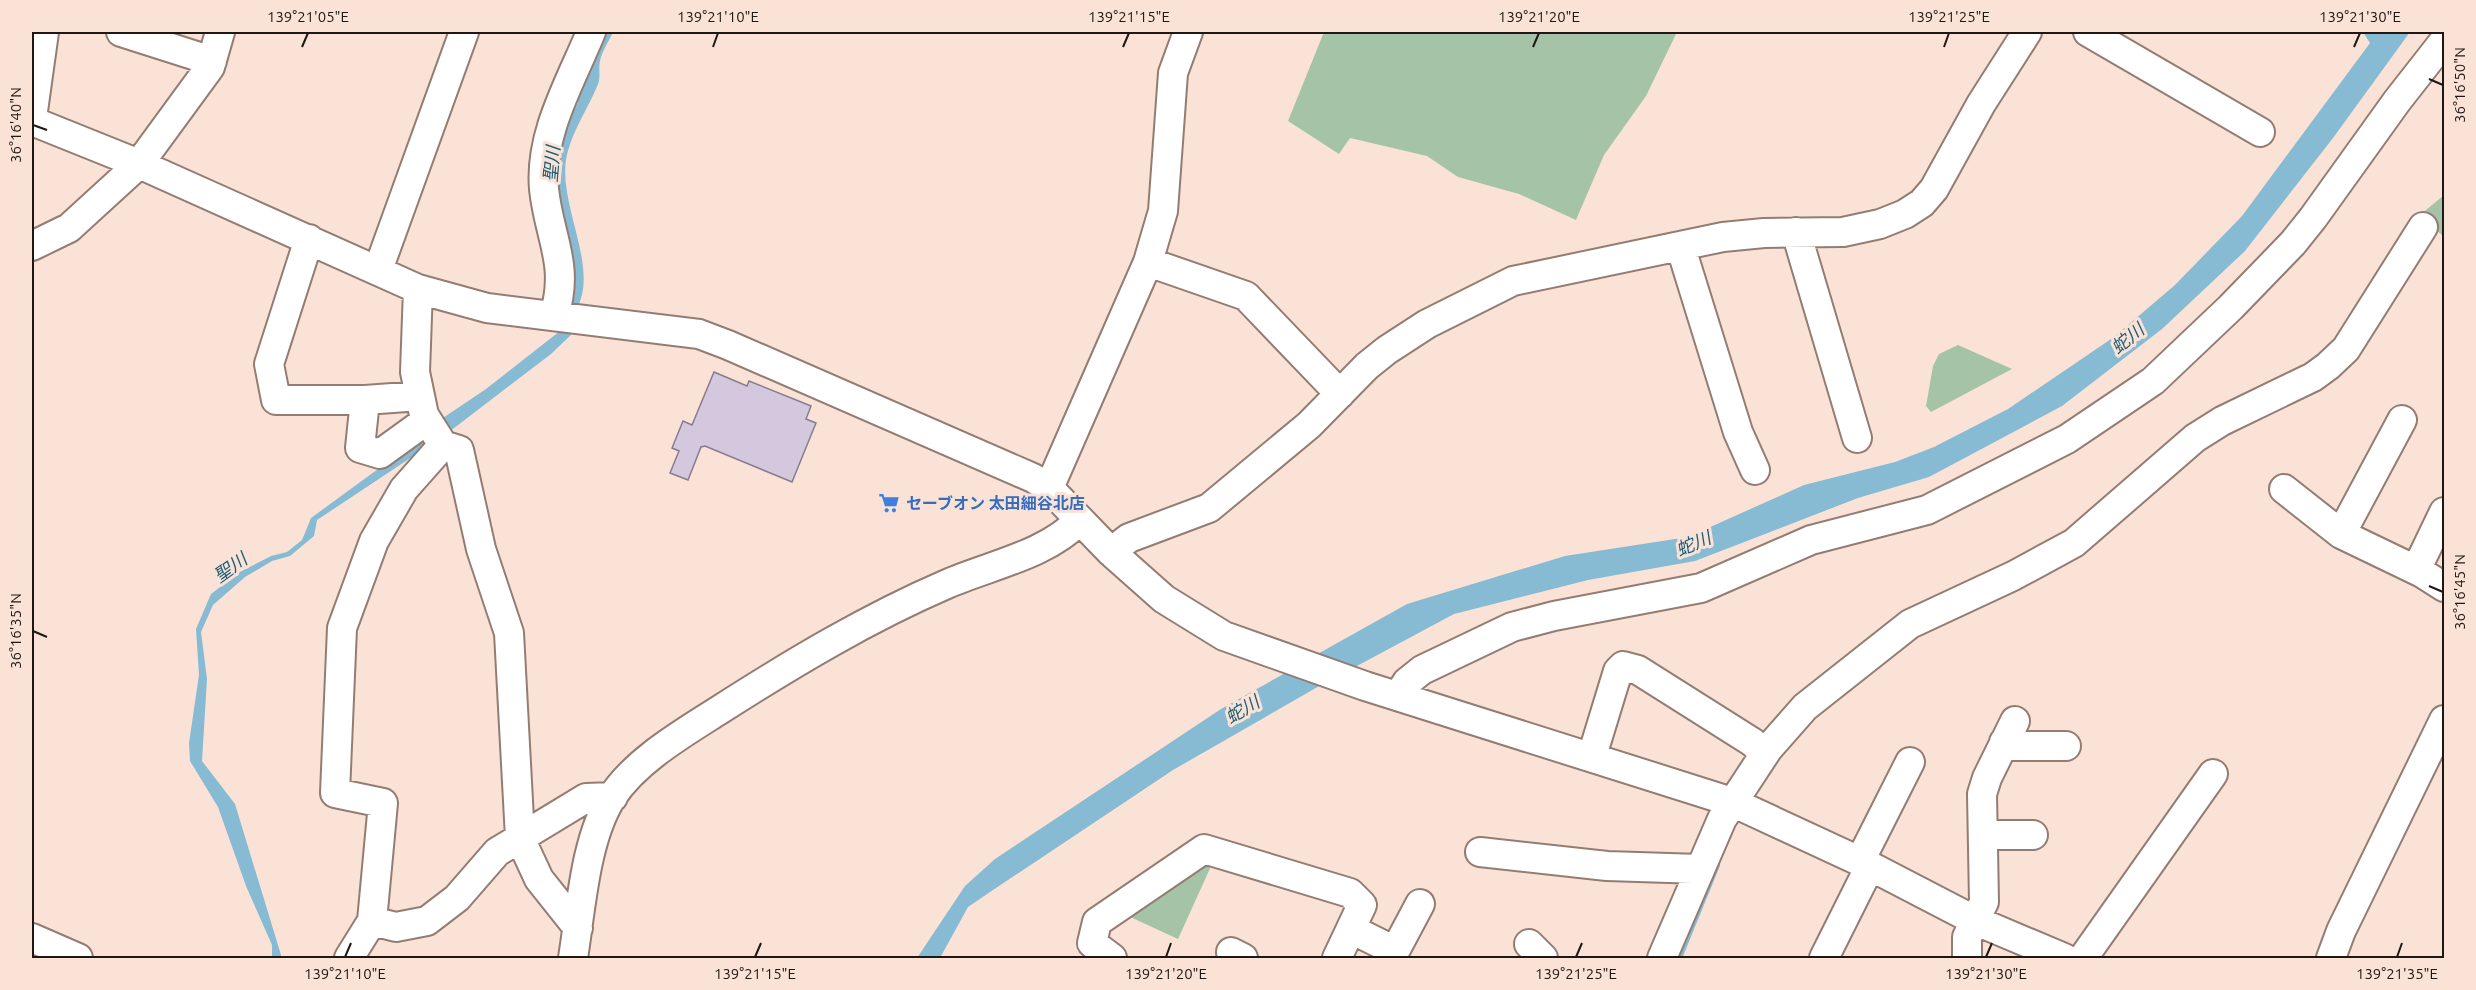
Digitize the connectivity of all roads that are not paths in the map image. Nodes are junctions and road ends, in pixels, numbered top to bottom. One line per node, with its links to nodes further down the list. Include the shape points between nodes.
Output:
1 (44, 32): 11 (street)
2 (121, 32): 10 (street)
3 (220, 32): 10 (street)
4 (464, 32): 20 (street)
5 (591, 32): 22 (street, via 546,143 544,189 562,278)
6 (1188, 32): 19 (street, via 1173,73 1163,211)
7 (2027, 32): 15 (street, via 1922,203 1880,224 1843,232)
8 (2088, 32): 12 (street)
9 (2445, 41): 37 (street, via 2293,243 2153,381 2067,439 1927,510 1811,540 1701,588 1512,627 1422,670 1407,681)
10 (212, 61): 13 (street)
11 (32, 119): 13 (street)
12 (2260, 132)
13 (140, 164): 16 (street); 17 (street, via 69,228)
14 (2423, 227): 40 (street, via 2346,349 2328,366 2195,438 2074,543 1910,624 1822,692)
15 (1796, 232): 18 (street, via 1723,237); 27 (street)
16 (309, 239): 20 (street); 24 (street, via 269,364 276,400)
17 (32, 246)
18 (1681, 248): 23 (street, via 1513,281 1397,343); 29 (street, via 1738,432)
19 (1148, 262): 23 (street, via 1246,296); 30 (street)
20 (378, 270): 21 (street)
21 (418, 289): 22 (street, via 487,308); 25 (street, via 415,372)
22 (554, 316): 30 (street, via 699,334 1012,467)
23 (1340, 394): 35 (street, via 1309,425 1209,508 1129,538)
24 (365, 400): 25 (street); 25 (street, via 360,448 380,454)
25 (423, 408): 28 (street)
26 (2402, 420): 34 (street)
27 (1857, 438)
28 (442, 445): 48 (street, via 459,450 481,549 509,633); 54 (street, via 404,489 374,541 342,628 335,792 383,803)
29 (1755, 470)
30 (1049, 488): 33 (street)
31 (2284, 489): 34 (street)
32 (2445, 512): 36 (street, via 2419,564)
33 (1080, 520): 35 (street); 44 (street, via 1054,542 946,584 860,626 671,741)
34 (2341, 534): 36 (street)
35 (1111, 552): 37 (street, via 1164,599 1199,622 1268,653)
36 (2433, 580)
37 (1398, 696): 41 (street)
38 (2445, 720): 68 (street)
39 (2067, 746): 46 (street, via 2010,746 2009,732 1983,794)
40 (1765, 753): 41 (street, via 1638,670 1623,666 1618,671); 45 (street)
41 (1592, 756): 45 (street)
42 (1910, 762): 50 (street)
43 (2213, 774): 67 (street)
44 (613, 796): 48 (street, via 586,798); 55 (street, via 593,841)
45 (1732, 802): 50 (street); 51 (street)
46 (1983, 835): 47 (street); 53 (street, via 1984,902)
47 (2033, 835)
48 (520, 838): 54 (street, via 497,852 457,898 426,921 396,927); 55 (street, via 539,879)
49 (1480, 852): 51 (street, via 1607,866)
50 (1865, 864): 53 (street); 64 (street)
51 (1700, 869): 63 (street)
52 (1420, 904): 56 (street, via 1395,951)
53 (1974, 920): 65 (street, via 1967,937); 66 (street)
54 (372, 921): 59 (street)
55 (578, 928): 60 (street)
56 (1351, 929): 61 (street, via 1362,905 1350,893 1204,849 1096,922 1092,943); 62 (street)
57 (32, 938): 58 (street)
58 (78, 958)
59 (349, 958)
60 (573, 958)
61 (1112, 958)
62 (1337, 958)
63 (1662, 958)
64 (1824, 958)
65 (1967, 958)
66 (2064, 958)
67 (2083, 958)
68 (2331, 958)

